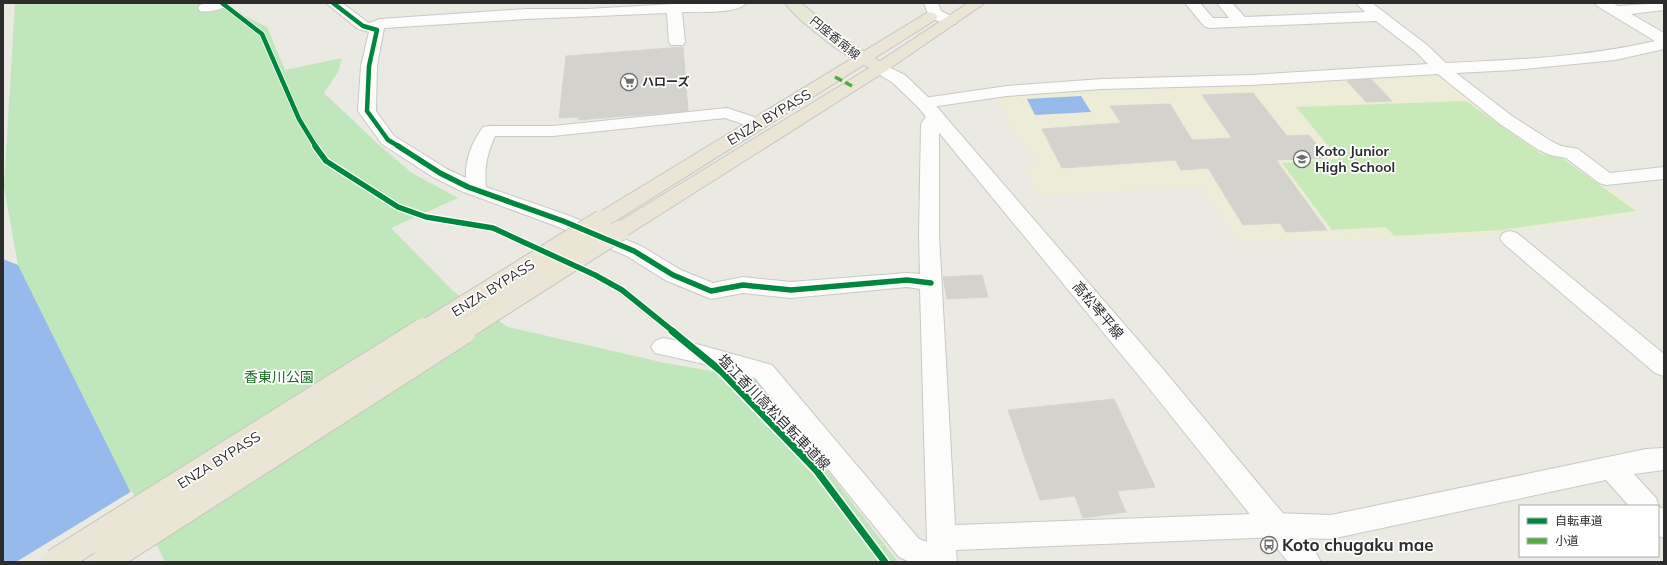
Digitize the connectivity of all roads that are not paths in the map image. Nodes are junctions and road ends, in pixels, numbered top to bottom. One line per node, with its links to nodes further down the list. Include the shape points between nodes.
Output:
1 (220, 3): 12 (street)
2 (739, 3): 14 (street)
3 (792, 3): 24 (main road, 円座香南線)
4 (953, 3): 15 (highway, ENZA BYPASS)
5 (978, 3): 18 (highway, ENZA BYPASS)
6 (1192, 3): 19 (street, via 1209,23)
7 (1224, 3): 19 (street)
8 (1363, 3): 17 (street)
9 (1602, 3): 16 (street)
10 (338, 4): 20 (street, via 363,26)
11 (1664, 6): 16 (street)
12 (205, 8)
13 (527, 8): 14 (street, via 587,13); 20 (street, via 414,23 380,24)
14 (674, 8): 22 (street)
15 (933, 9): 18 (street); 24 (highway, ENZA BYPASS)
16 (1616, 11): 21 (street)
17 (1379, 16): 19 (street); 25 (street, via 1421,48)
18 (950, 21): 24 (highway, ENZA BYPASS)
19 (1241, 22)
20 (370, 28): 29 (street, via 377,30 369,66 367,111 388,140 440,172)
21 (1664, 40)
22 (677, 42)
23 (1664, 44): 25 (street, via 1615,55 1514,65)
24 (871, 64): 26 (street, 高松琴平線, via 899,79); 27 (highway, ENZA BYPASS); 30 (highway, ENZA BYPASS)
25 (1441, 68): 26 (street, via 1007,91); 28 (street, via 1512,124 1544,145 1557,151 1571,153 1606,178)
26 (929, 109): 32 (street); 38 (street, 高松琴平線)
27 (757, 124): 29 (street, via 727,113 553,131 489,131 474,167); 30 (highway, ENZA BYPASS)
28 (1664, 173)
29 (478, 191): 32 (street, via 563,221 634,251 673,275 711,291 743,285 791,290 907,280)
30 (611, 225): 40 (highway, ENZA BYPASS, bridge); 41 (highway, ENZA BYPASS, bridge)
31 (1510, 238): 34 (street)
32 (931, 283): 39 (street)
33 (663, 347): 39 (street, via 763,371 909,548)
34 (1664, 367)
35 (1664, 458): 36 (street)
36 (1612, 468): 37 (street); 38 (street, via 1331,527)
37 (1645, 505)
38 (1276, 525): 39 (street); 42 (street, 高松琴平線)
39 (941, 556)
40 (55, 562)
41 (104, 562)
42 (1306, 562)

